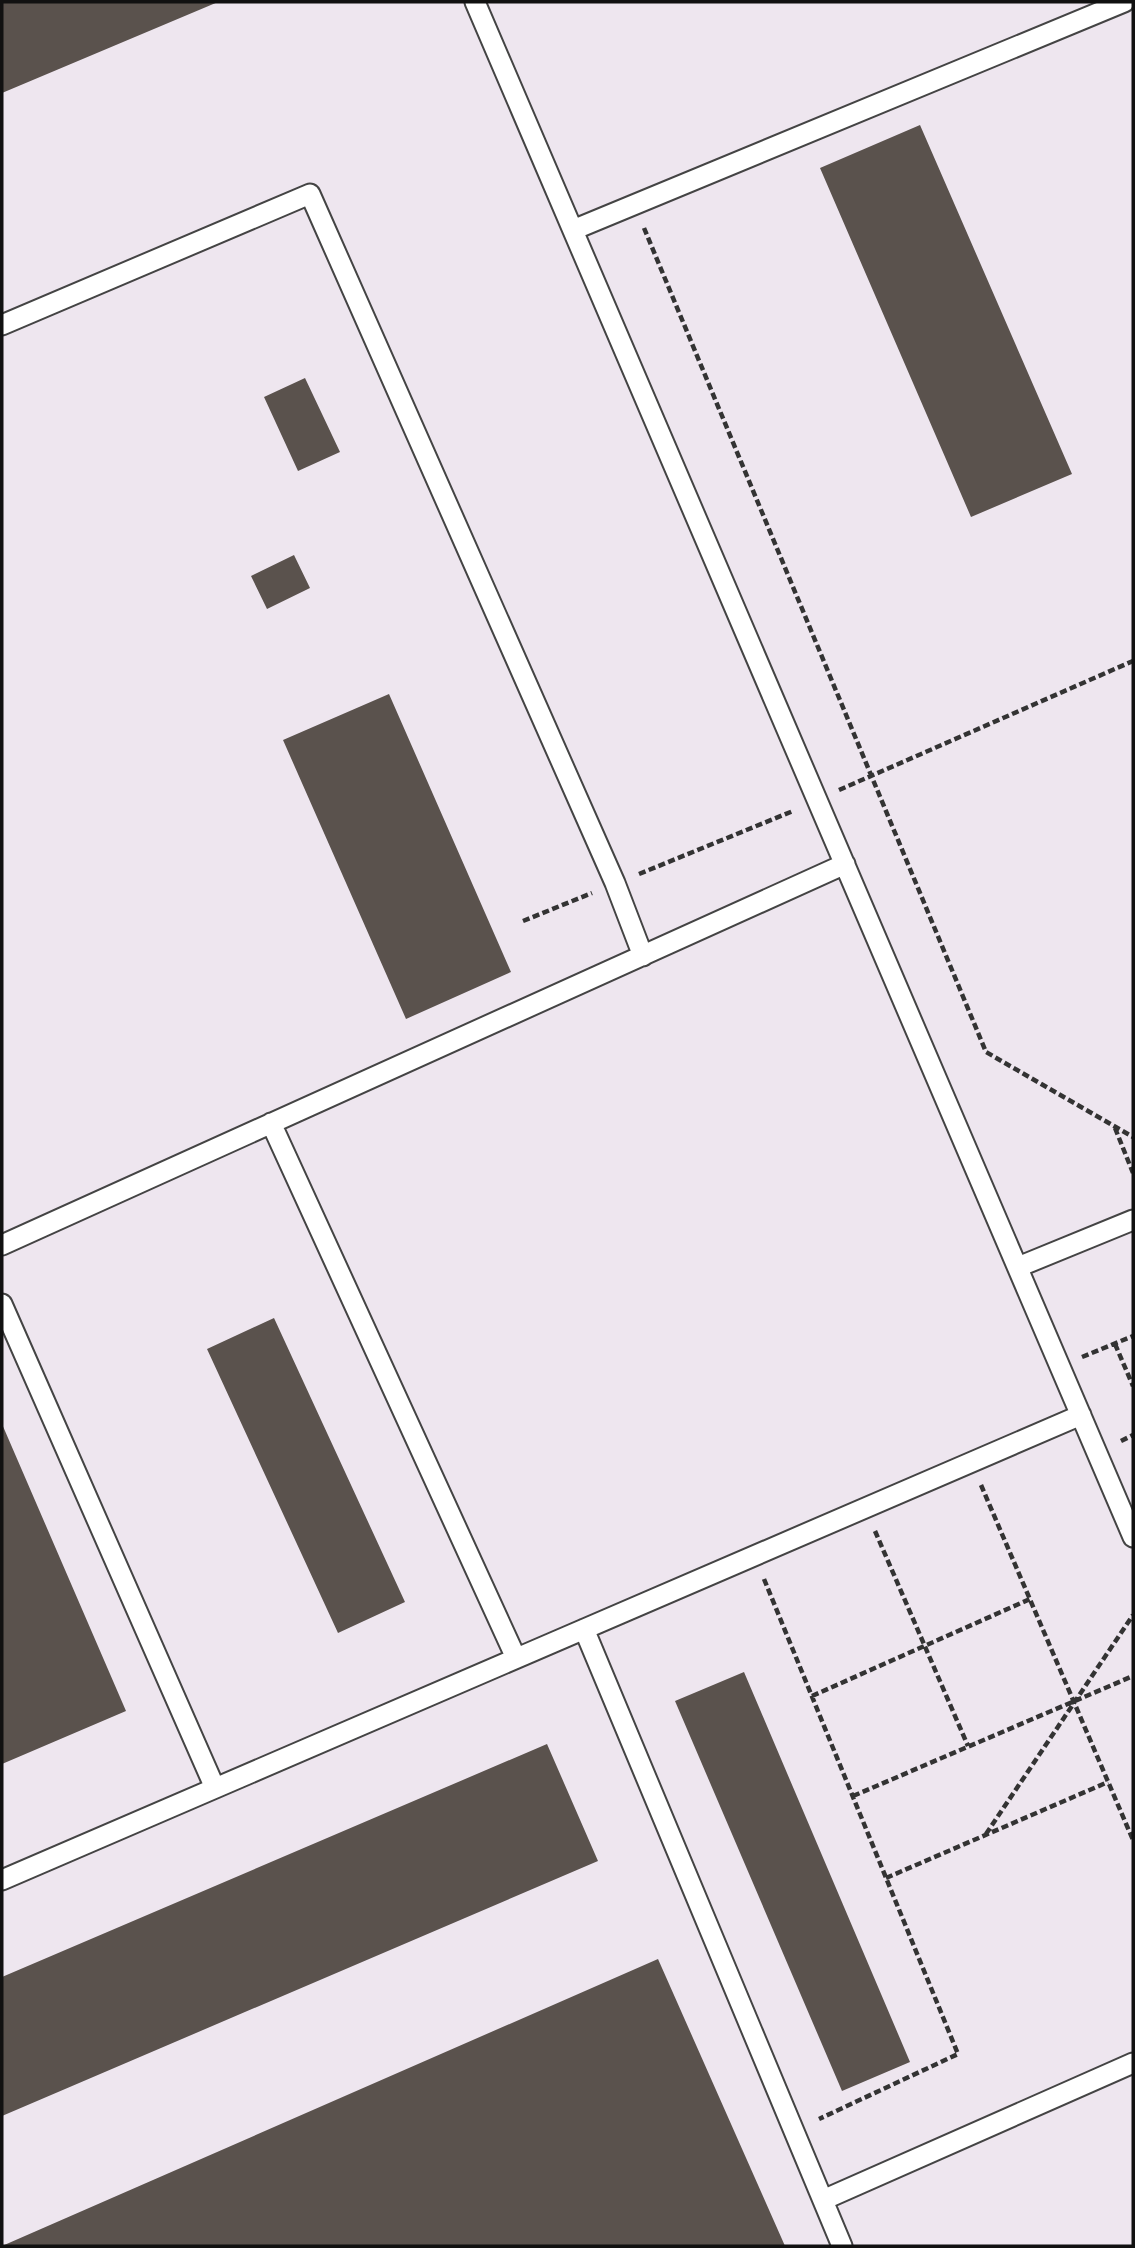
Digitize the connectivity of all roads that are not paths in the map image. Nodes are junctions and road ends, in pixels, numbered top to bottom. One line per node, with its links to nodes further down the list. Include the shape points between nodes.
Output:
1 (475, 2): 3 (lane)
2 (1124, 2): 3 (lane)
3 (573, 230): 5 (lane)
4 (2, 326): 6 (lane, via 310,194 615,883)
5 (845, 864): 6 (lane); 10 (lane)
6 (643, 956): 7 (lane)
7 (271, 1123): 9 (lane); 15 (lane)
8 (1133, 1220): 10 (lane)
9 (2, 1245)
10 (1018, 1267): 12 (lane)
11 (2, 1304): 16 (lane)
12 (1081, 1415): 13 (lane); 14 (lane)
13 (1133, 1537)
14 (583, 1629): 15 (lane); 19 (lane)
15 (516, 1658): 16 (lane)
16 (215, 1788): 17 (lane)
17 (2, 1880)
18 (1133, 2063): 19 (lane)
19 (823, 2200): 20 (lane)
20 (842, 2246)

